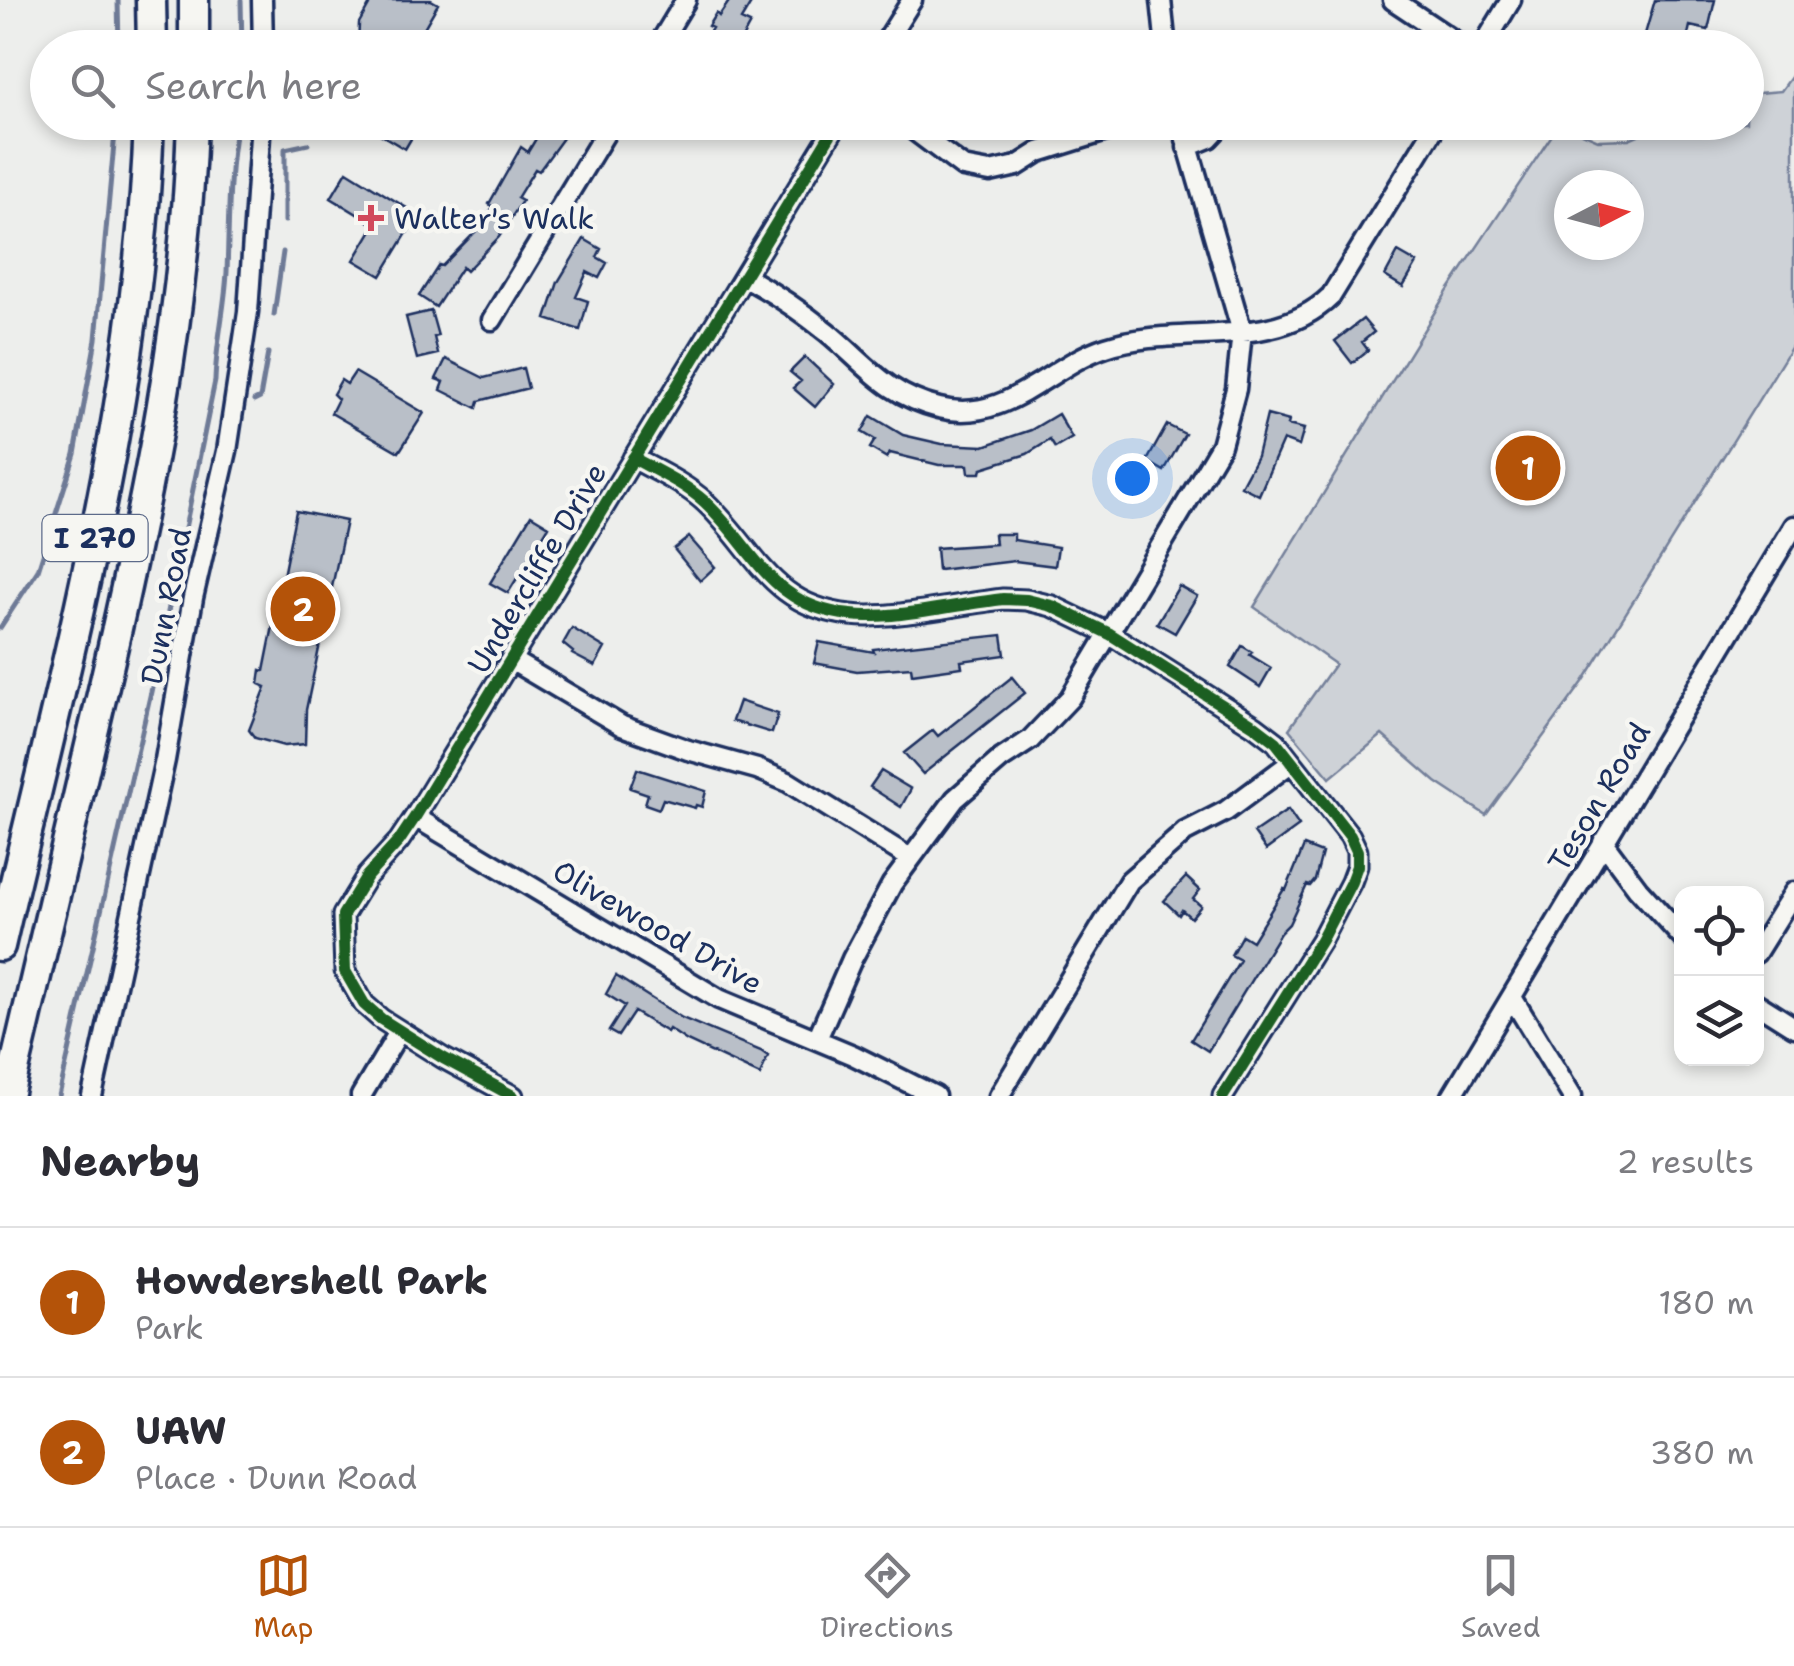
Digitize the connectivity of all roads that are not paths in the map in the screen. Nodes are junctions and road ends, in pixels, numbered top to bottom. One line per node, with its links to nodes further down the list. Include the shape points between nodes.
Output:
1 (152, 0): 9 (highway)
2 (194, 0): 10 (highway)
3 (262, 0): 11 (street)
4 (686, 0): 12 (street)
5 (912, 0): 13 (street)
6 (1160, 0): 14 (street)
7 (1393, 0): 15 (street)
8 (1512, 0): 16 (street)
9 (152, 30)
10 (194, 30)
11 (262, 30)
12 (668, 30)
13 (893, 30)
14 (1164, 30)
15 (1438, 30)
16 (1493, 30)
17 (148, 140): 42 (highway, I 270, via 134,308 110,468)
18 (191, 140): 48 (highway, I 270, via 155,453)
19 (261, 140): 49 (street, Dunn Road, via 248,312 227,451)
20 (601, 140): 29 (street)
21 (827, 140): 28 (street, Undercliffe Drive)
22 (927, 140): 23 (street, via 964,167 990,172)
23 (1072, 140)
24 (1185, 140): 27 (street)
25 (1204, 140): 27 (street)
26 (1427, 140): 30 (street, via 1331,296 1312,315)
27 (1187, 147): 30 (street)
28 (744, 277): 30 (street, via 802,312 896,392 943,409 999,406 1104,347); 31 (street, Undercliffe Drive)
29 (492, 320)
30 (1242, 332): 33 (street, via 1222,445)
31 (633, 458): 33 (street, via 700,498 775,584 825,611 854,616 1028,600); 34 (street, Undercliffe Drive)
32 (1794, 526): 37 (street, Teson Road)
33 (1110, 634): 35 (street, via 1255,726); 38 (street, via 1052,720 956,799)
34 (511, 660): 36 (street, Undercliffe Drive); 38 (street, via 622,726 788,782)
35 (1292, 762): 53 (street, via 1185,832 1128,881); 54 (street, via 1350,836 1357,866 1320,940)
36 (415, 816): 46 (street, Undercliffe Drive, via 343,915 345,971 352,986); 47 (street, Olivewood Drive, via 720,999)
37 (1603, 842): 40 (street); 43 (street, Teson Road)
38 (910, 858): 47 (street, via 871,920)
39 (1794, 892): 41 (street)
40 (1674, 928)
41 (1764, 941)
42 (0, 946)
43 (1513, 999): 55 (street, Teson Road); 56 (street)
44 (1764, 1008): 45 (street)
45 (1794, 1027)
46 (398, 1032): 50 (street); 51 (street, Undercliffe Drive)
47 (817, 1039): 52 (street, Olivewood Drive)
48 (8, 1096)
49 (92, 1096)
50 (361, 1096)
51 (513, 1096)
52 (935, 1096)
53 (999, 1096)
54 (1223, 1096)
55 (1452, 1096)
56 (1572, 1096)

